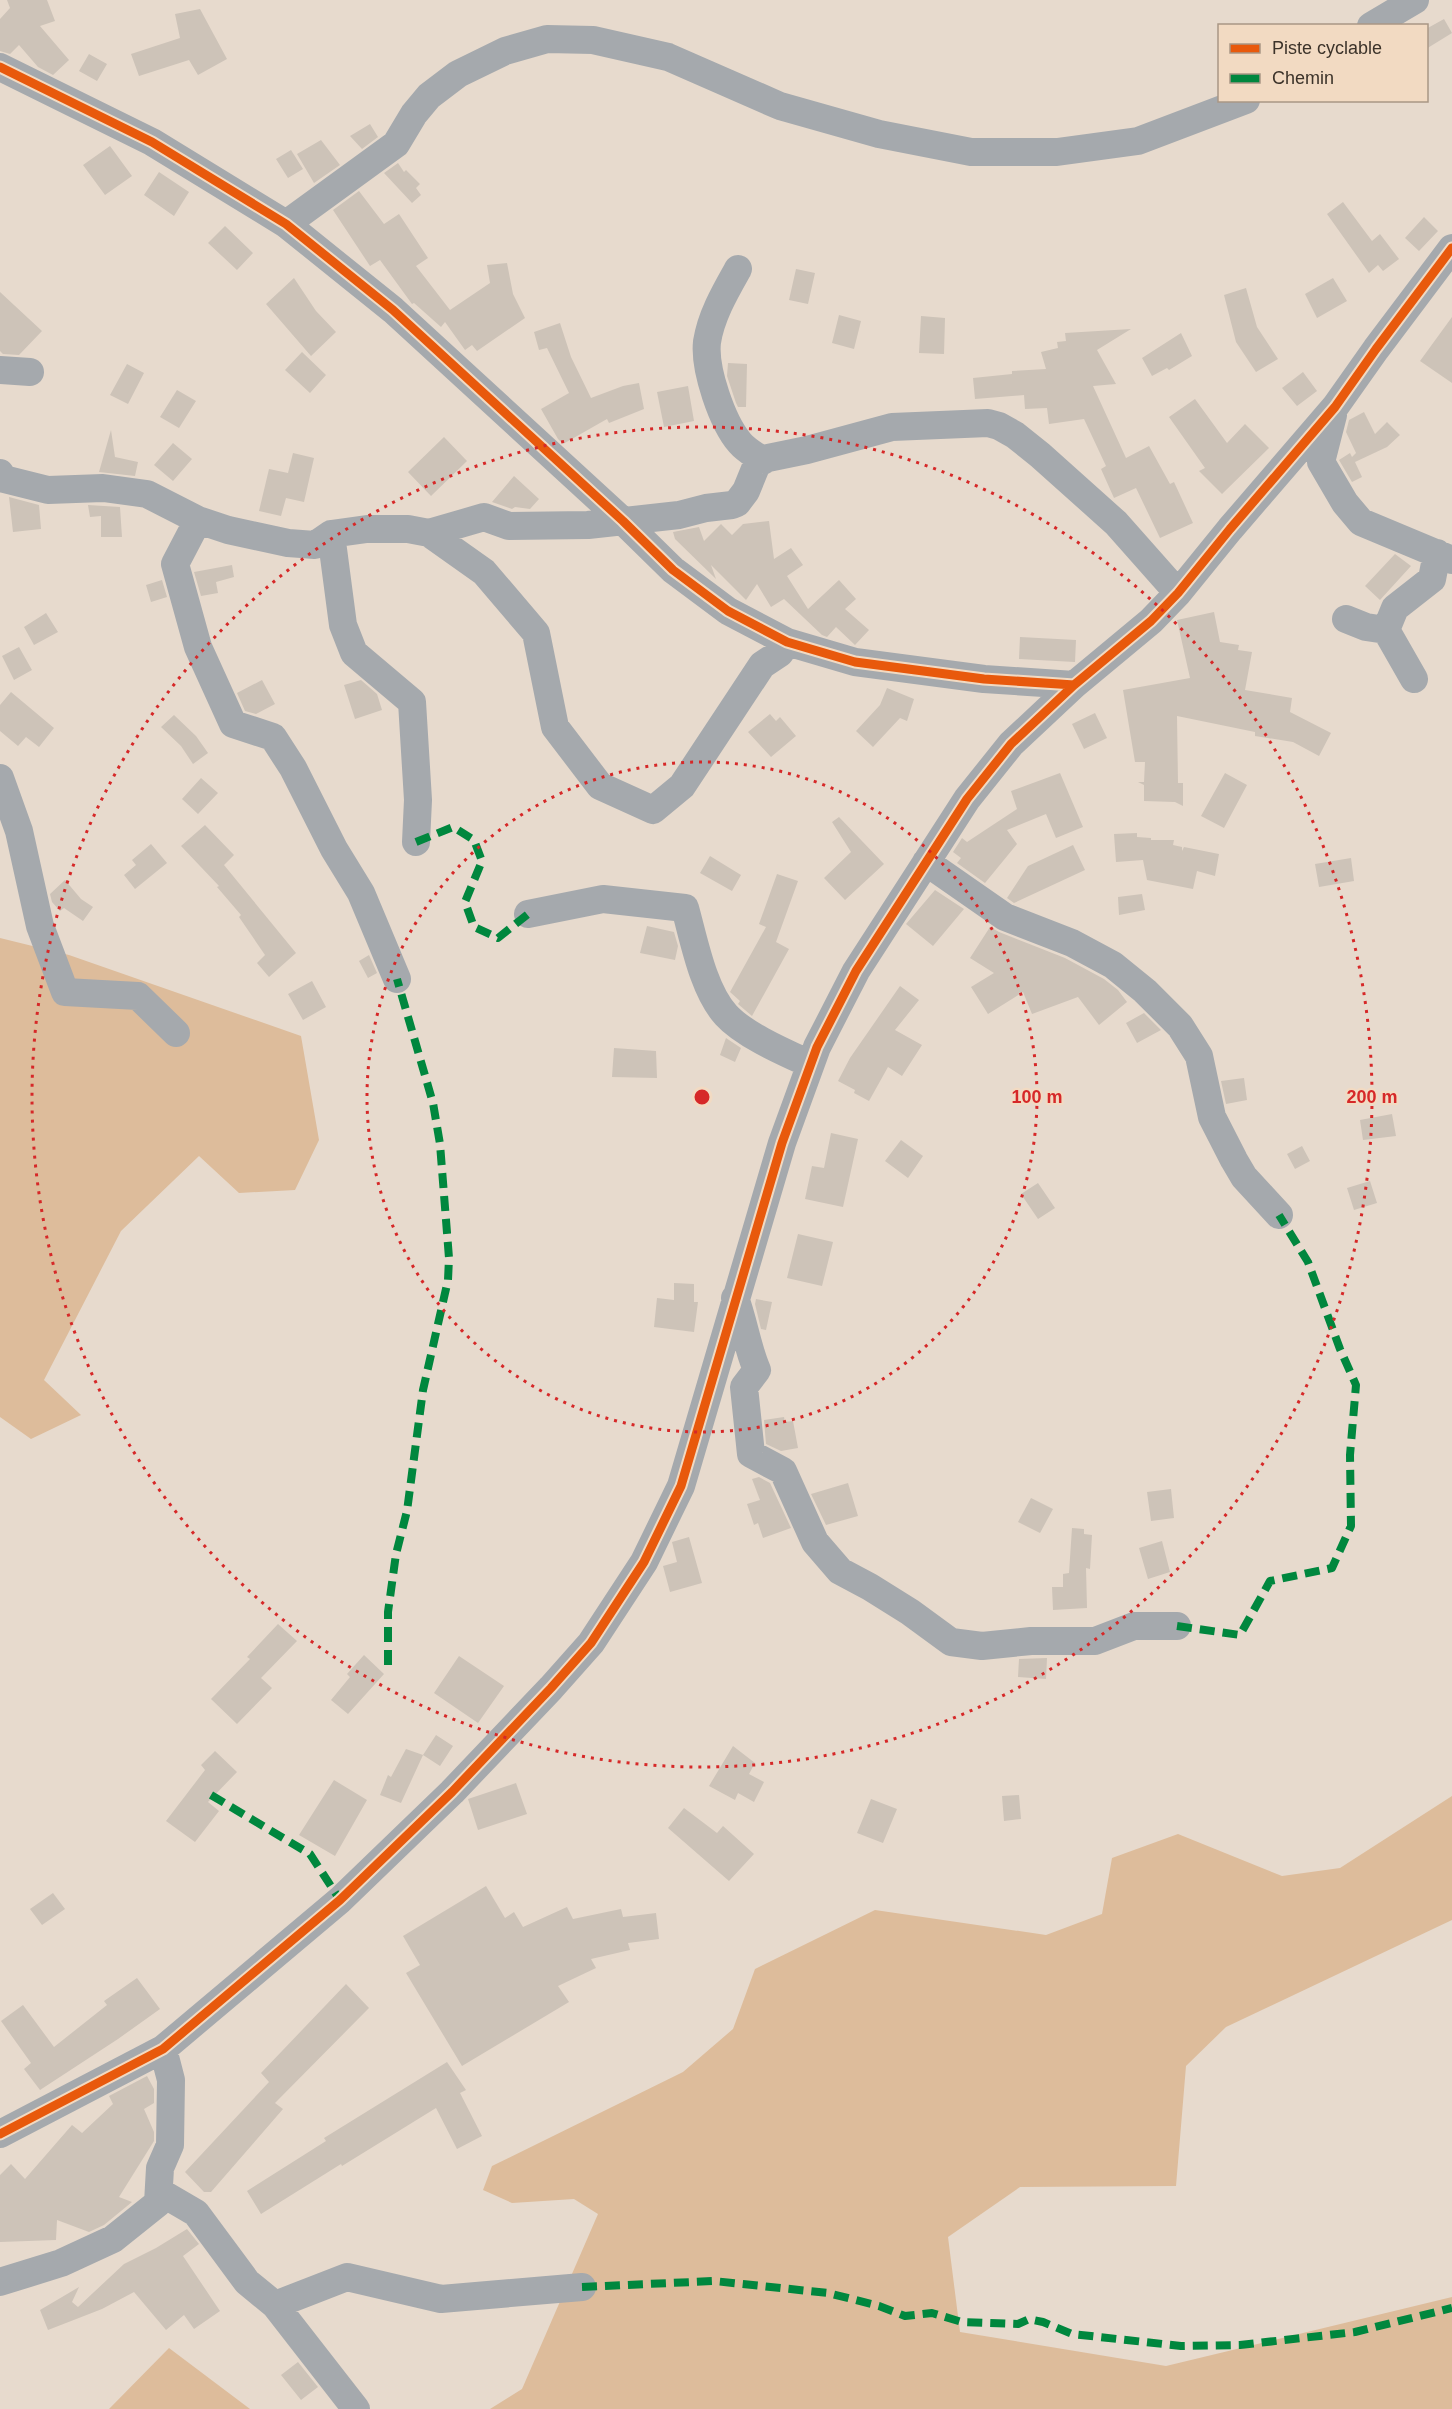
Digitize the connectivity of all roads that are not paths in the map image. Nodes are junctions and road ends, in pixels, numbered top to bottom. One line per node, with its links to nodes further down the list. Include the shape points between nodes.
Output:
1 (1415, 0): 2 (street)
2 (1374, 24)
3 (0, 67): 5 (street, via 152,142)
4 (1241, 102): 5 (street, via 1138,141 1057,152 971,152 879,134 780,106 668,57 593,40 547,39 505,51 458,74 429,96 396,144)
5 (286, 224): 15 (street, via 393,310)
6 (1452, 248): 8 (street)
7 (738, 269): 12 (street, via 711,325 708,359 715,398 739,442)
8 (1443, 281): 11 (street, via 1376,349)
9 (0, 370): 10 (street)
10 (30, 372)
11 (1335, 407): 18 (street, via 1321,462 1345,503 1361,522); 19 (street)
12 (762, 460): 15 (street, via 741,499 732,505); 19 (street, via 892,427 988,423 999,426 1040,454 1116,524)
13 (0, 473): 14 (street, via 4,479 48,490 103,488 147,494)
14 (198, 520): 17 (street, via 288,543 315,545); 30 (street, via 174,564 198,647 233,724 273,737 292,768 333,849 361,893)
15 (623, 521): 16 (street, via 509,526 484,517); 22 (street, via 673,570 728,611)
16 (429, 533): 17 (street, via 367,529); 22 (street, via 484,572 536,633 555,727 600,786 653,810 682,786 762,665)
17 (331, 534): 27 (street, via 343,624 354,653 412,702 418,800)
18 (1444, 556): 21 (street, via 1432,579 1395,608)
19 (1178, 593): 24 (street, via 1151,621)
20 (1346, 619): 21 (street)
21 (1386, 630): 23 (street)
22 (788, 642): 24 (street, via 855,662 984,679)
23 (1414, 679)
24 (1074, 684): 28 (street, via 1011,744 967,799)
25 (0, 778): 26 (street)
26 (9, 830): 31 (street, via 65,992 138,996)
27 (416, 842)
28 (926, 862): 32 (street, via 856,971); 33 (street, via 1005,917 1072,943 1113,965 1145,991 1180,1026 1199,1056 1212,1117 1244,1177)
29 (528, 914): 32 (street, via 603,899 685,908 712,994 726,1016 765,1043)
30 (397, 979)
31 (176, 1033)
32 (810, 1064): 34 (street)
33 (1280, 1215)
34 (735, 1298): 35 (street, via 757,1370 744,1387 751,1454 783,1471 815,1542 840,1571 900,1605 951,1642 982,1646 1095,1641 1134,1626); 36 (street, via 681,1486 645,1562 591,1643 452,1792 340,1900)
35 (1177, 1626)
36 (163, 2049): 37 (street); 38 (street, via 171,2080 170,2145 160,2168)
37 (0, 2134)
38 (160, 2192): 39 (street, via 158,2203 113,2239 61,2263); 41 (street, via 196,2213 247,2282)
39 (0, 2282)
40 (582, 2287): 41 (street, via 441,2299 347,2277)
41 (275, 2305): 42 (street)
42 (356, 2409)

